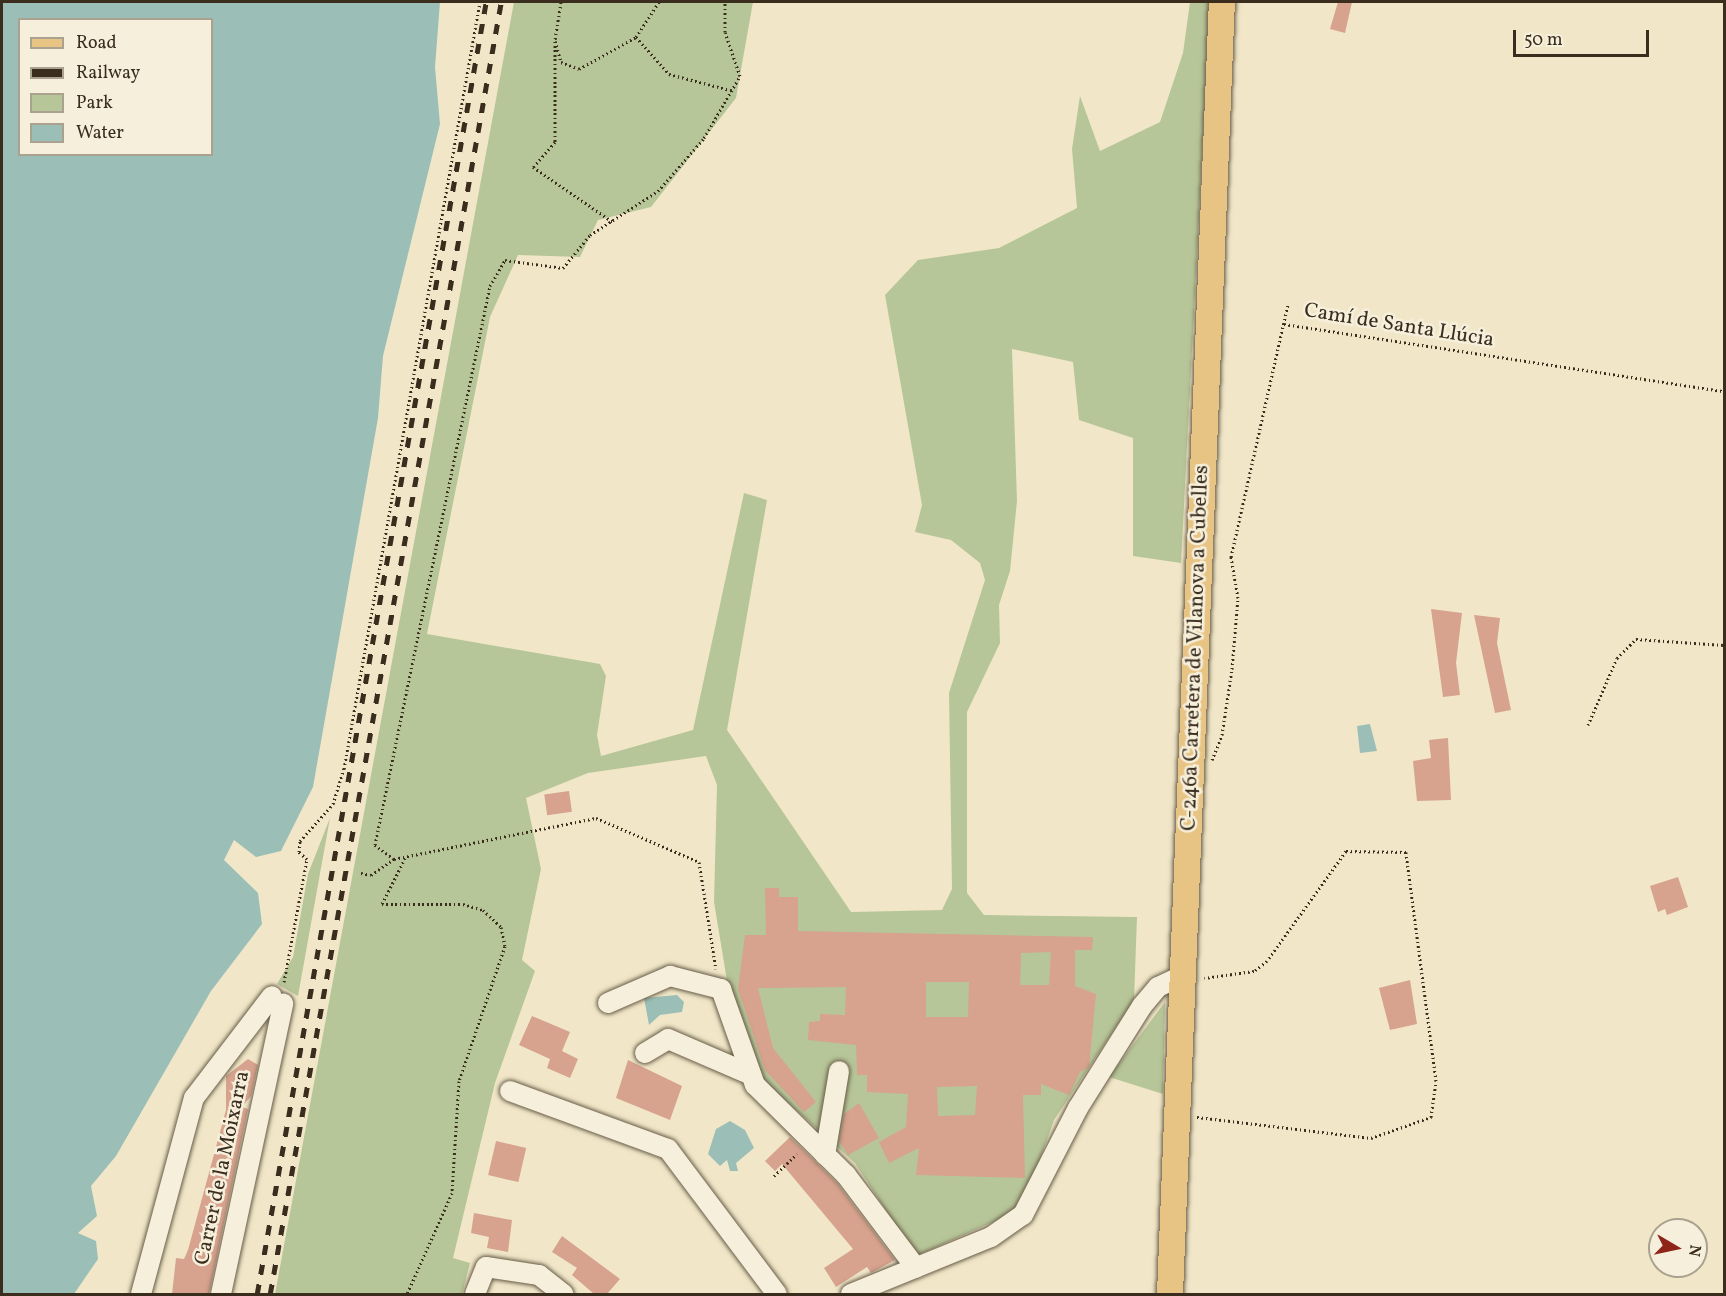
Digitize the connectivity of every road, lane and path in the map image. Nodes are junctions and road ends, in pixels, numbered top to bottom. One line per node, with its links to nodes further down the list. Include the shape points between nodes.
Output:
1 (480, 2): 21 (path, via 344,769 333,804 300,841 300,852 307,859)
2 (561, 2): 7 (path)
3 (659, 2): 6 (path)
4 (725, 2): 8 (path, via 725,32 740,76)
5 (1222, 2): 15 (main road, C-246a Carretera de Vilanova a Cubelles)
6 (636, 37): 7 (path, via 579,69 561,62); 8 (path, via 669,74)
7 (555, 41): 9 (path, via 555,142 533,166)
8 (734, 91): 9 (path, via 704,138 658,191)
9 (613, 222): 17 (path, via 590,235 563,268 505,260 490,286 375,845)
10 (1288, 305): 11 (path)
11 (1284, 324): 12 (path, Camí de Santa Llúcia); 15 (path, Camí de Santa Llúcia, via 1231,557 1238,598 1222,735 1217,757)
12 (1725, 391)
13 (1725, 645): 14 (path, via 1636,639 1617,658)
14 (1588, 725)
15 (1190, 768): 19 (main road, C-246a Carretera de Vilanova a Cubelles)
16 (405, 858): 17 (path); 20 (path, via 596,818 699,862); 34 (path, via 382,904 463,903 483,910 501,927 505,946 459,1081 452,1193)
17 (394, 859): 18 (path, via 370,874)
18 (361, 873)
19 (1182, 976): 27 (main road, C-246a Carretera de Vilanova a Cubelles); 27 (path, via 1254,971 1346,851 1406,852 1436,1081 1431,1117 1371,1137); 31 (street, via 1158,987 1143,1006 1078,1108 1023,1215 991,1237)
20 (721, 989): 22 (street, via 670,976); 25 (street)
21 (278, 1000): 32 (street, via 194,1098); 33 (street, Carrer de la Moixarra, via 251,1038 273,1052)
22 (608, 1003)
23 (645, 1053): 25 (street, via 668,1040)
24 (839, 1071): 29 (street)
25 (747, 1073): 29 (street, via 775,1108)
26 (510, 1091): 37 (street, via 668,1149)
27 (1177, 1115): 39 (main road, C-246a Carretera de Vilanova a Cubelles)
28 (799, 1152): 30 (path)
29 (825, 1155): 31 (street)
30 (774, 1176)
31 (916, 1268): 38 (street)
32 (141, 1294)
33 (221, 1294)
34 (407, 1294)
35 (475, 1294): 36 (street, via 486,1267 538,1275)
36 (563, 1294)
37 (777, 1294)
38 (855, 1294)
39 (1170, 1294)

